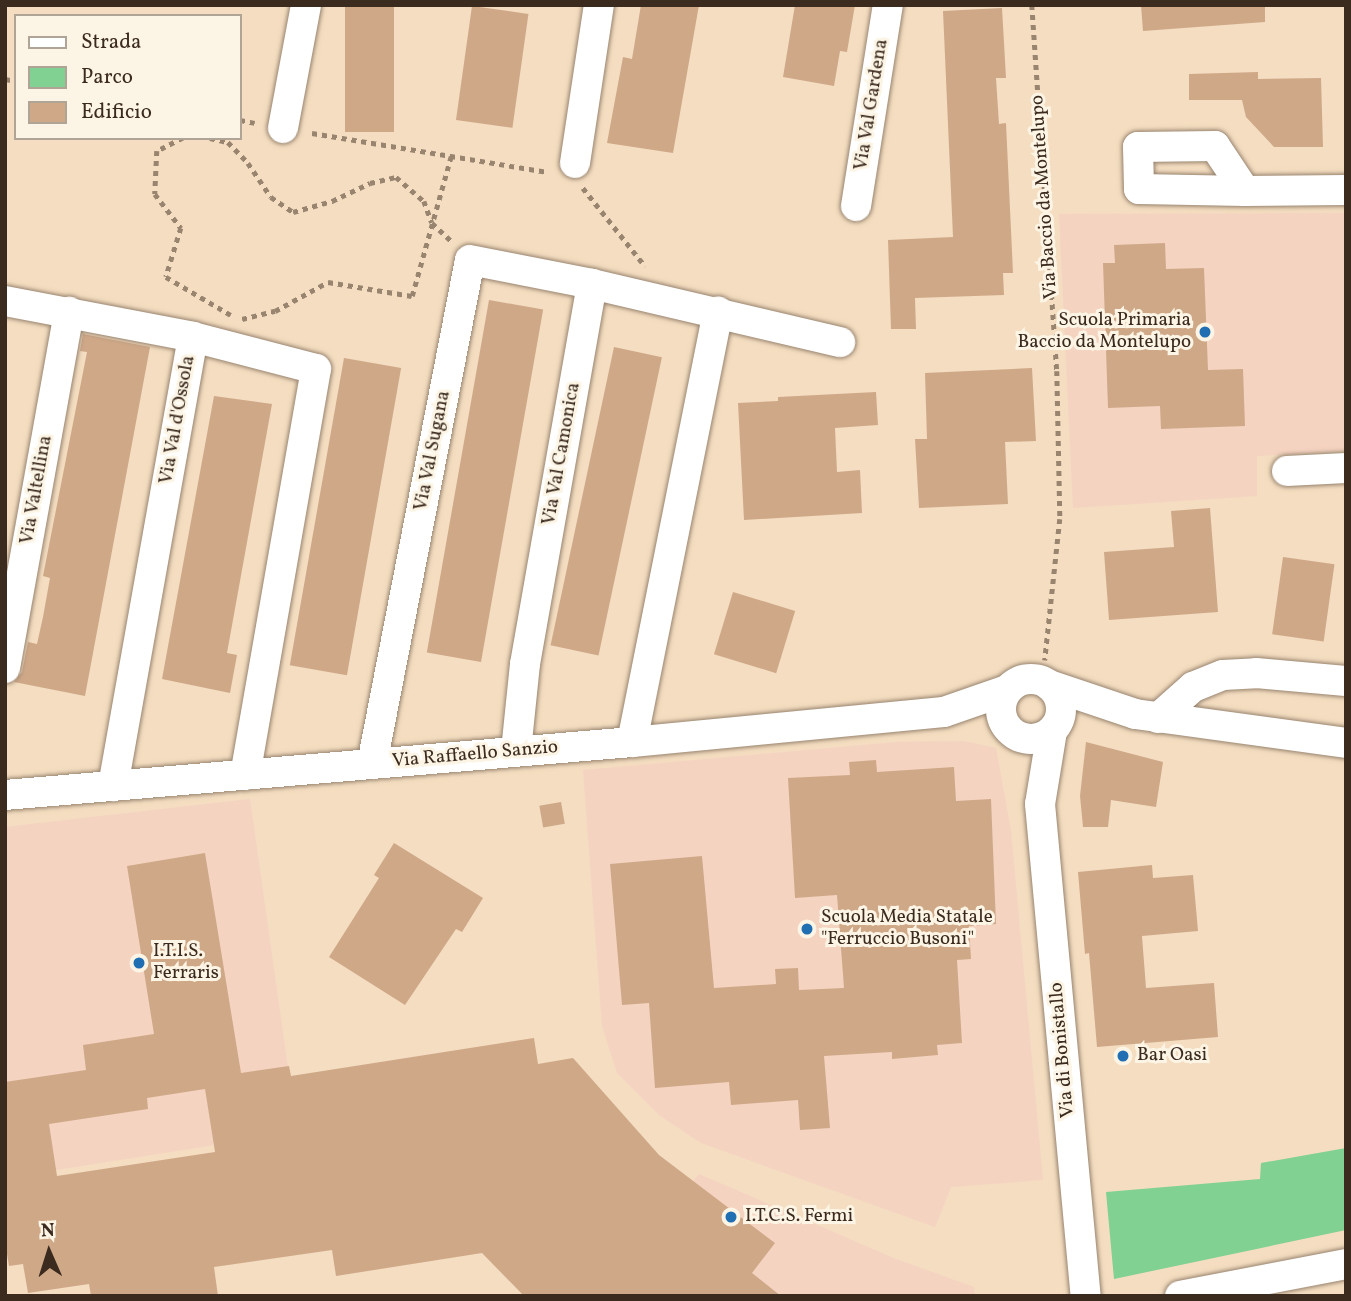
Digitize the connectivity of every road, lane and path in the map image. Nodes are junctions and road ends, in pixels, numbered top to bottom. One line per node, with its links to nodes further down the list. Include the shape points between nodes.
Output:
1 (306, 5): 6 (street)
2 (599, 5): 10 (street)
3 (888, 5): 13 (street, Via Val Gardena)
4 (1032, 5): 26 (path, Via Baccio da Montelupo, via 1058,371 1060,519)
5 (242, 120): 6 (path)
6 (284, 128): 9 (path)
7 (179, 140): 14 (path, via 157,151 155,194 181,228 166,277 239,320 275,311 328,282 412,296)
8 (219, 140): 14 (path, via 228,142 271,197 293,212 396,177 424,201)
9 (451, 156): 10 (path); 14 (path)
10 (574, 169): 16 (path, via 650,273)
11 (1346, 190): 12 (street)
12 (1245, 191)
13 (856, 206)
14 (432, 223)
15 (592, 284): 16 (street); 34 (street, Via Val Camonica, via 525,664); 35 (street, Via Val Sugana, via 470,260)
16 (658, 299): 19 (street)
17 (5, 301): 18 (street)
18 (69, 312): 20 (street); 24 (street, Via Valtellina)
19 (718, 312): 21 (street); 32 (street)
20 (193, 337): 36 (street, Via Val d'Ossola, via 316,369); 37 (street, Via Val d'Ossola)
21 (840, 342)
22 (1346, 468): 23 (street)
23 (1287, 471)
24 (5, 668)
25 (1346, 681): 29 (street, via 1223,674)
26 (1045, 683): 27 (street, Via Raffaello Sanzio, via 1023,680); 29 (street, Via Raffaello Sanzio); 30 (street, via 1060,700)
27 (1007, 690): 28 (street, Via Raffaello Sanzio); 31 (street, via 1000,706)
28 (944, 712): 31 (street, Via Raffaello Sanzio); 32 (street, Via Raffaello Sanzio)
29 (1146, 716): 30 (street, Via Raffaello Sanzio); 33 (street, Via Raffaello Sanzio)
30 (1056, 724): 31 (street, Via Raffaello Sanzio, via 1045,736 1027,739); 39 (street, Via di Bonistallo)
31 (1007, 728): 39 (street, Via di Bonistallo)
32 (632, 742): 34 (street, Via Raffaello Sanzio)
33 (1346, 743)
34 (516, 751): 35 (street, Via Raffaello Sanzio)
35 (372, 764): 36 (street, Via Raffaello Sanzio)
36 (246, 775): 37 (street, Via Raffaello Sanzio)
37 (113, 786): 38 (street, Via Raffaello Sanzio)
38 (5, 795)
39 (1040, 804): 41 (street, Via di Bonistallo)
40 (1346, 1264): 42 (street)
41 (1086, 1296)
42 (1180, 1296)

